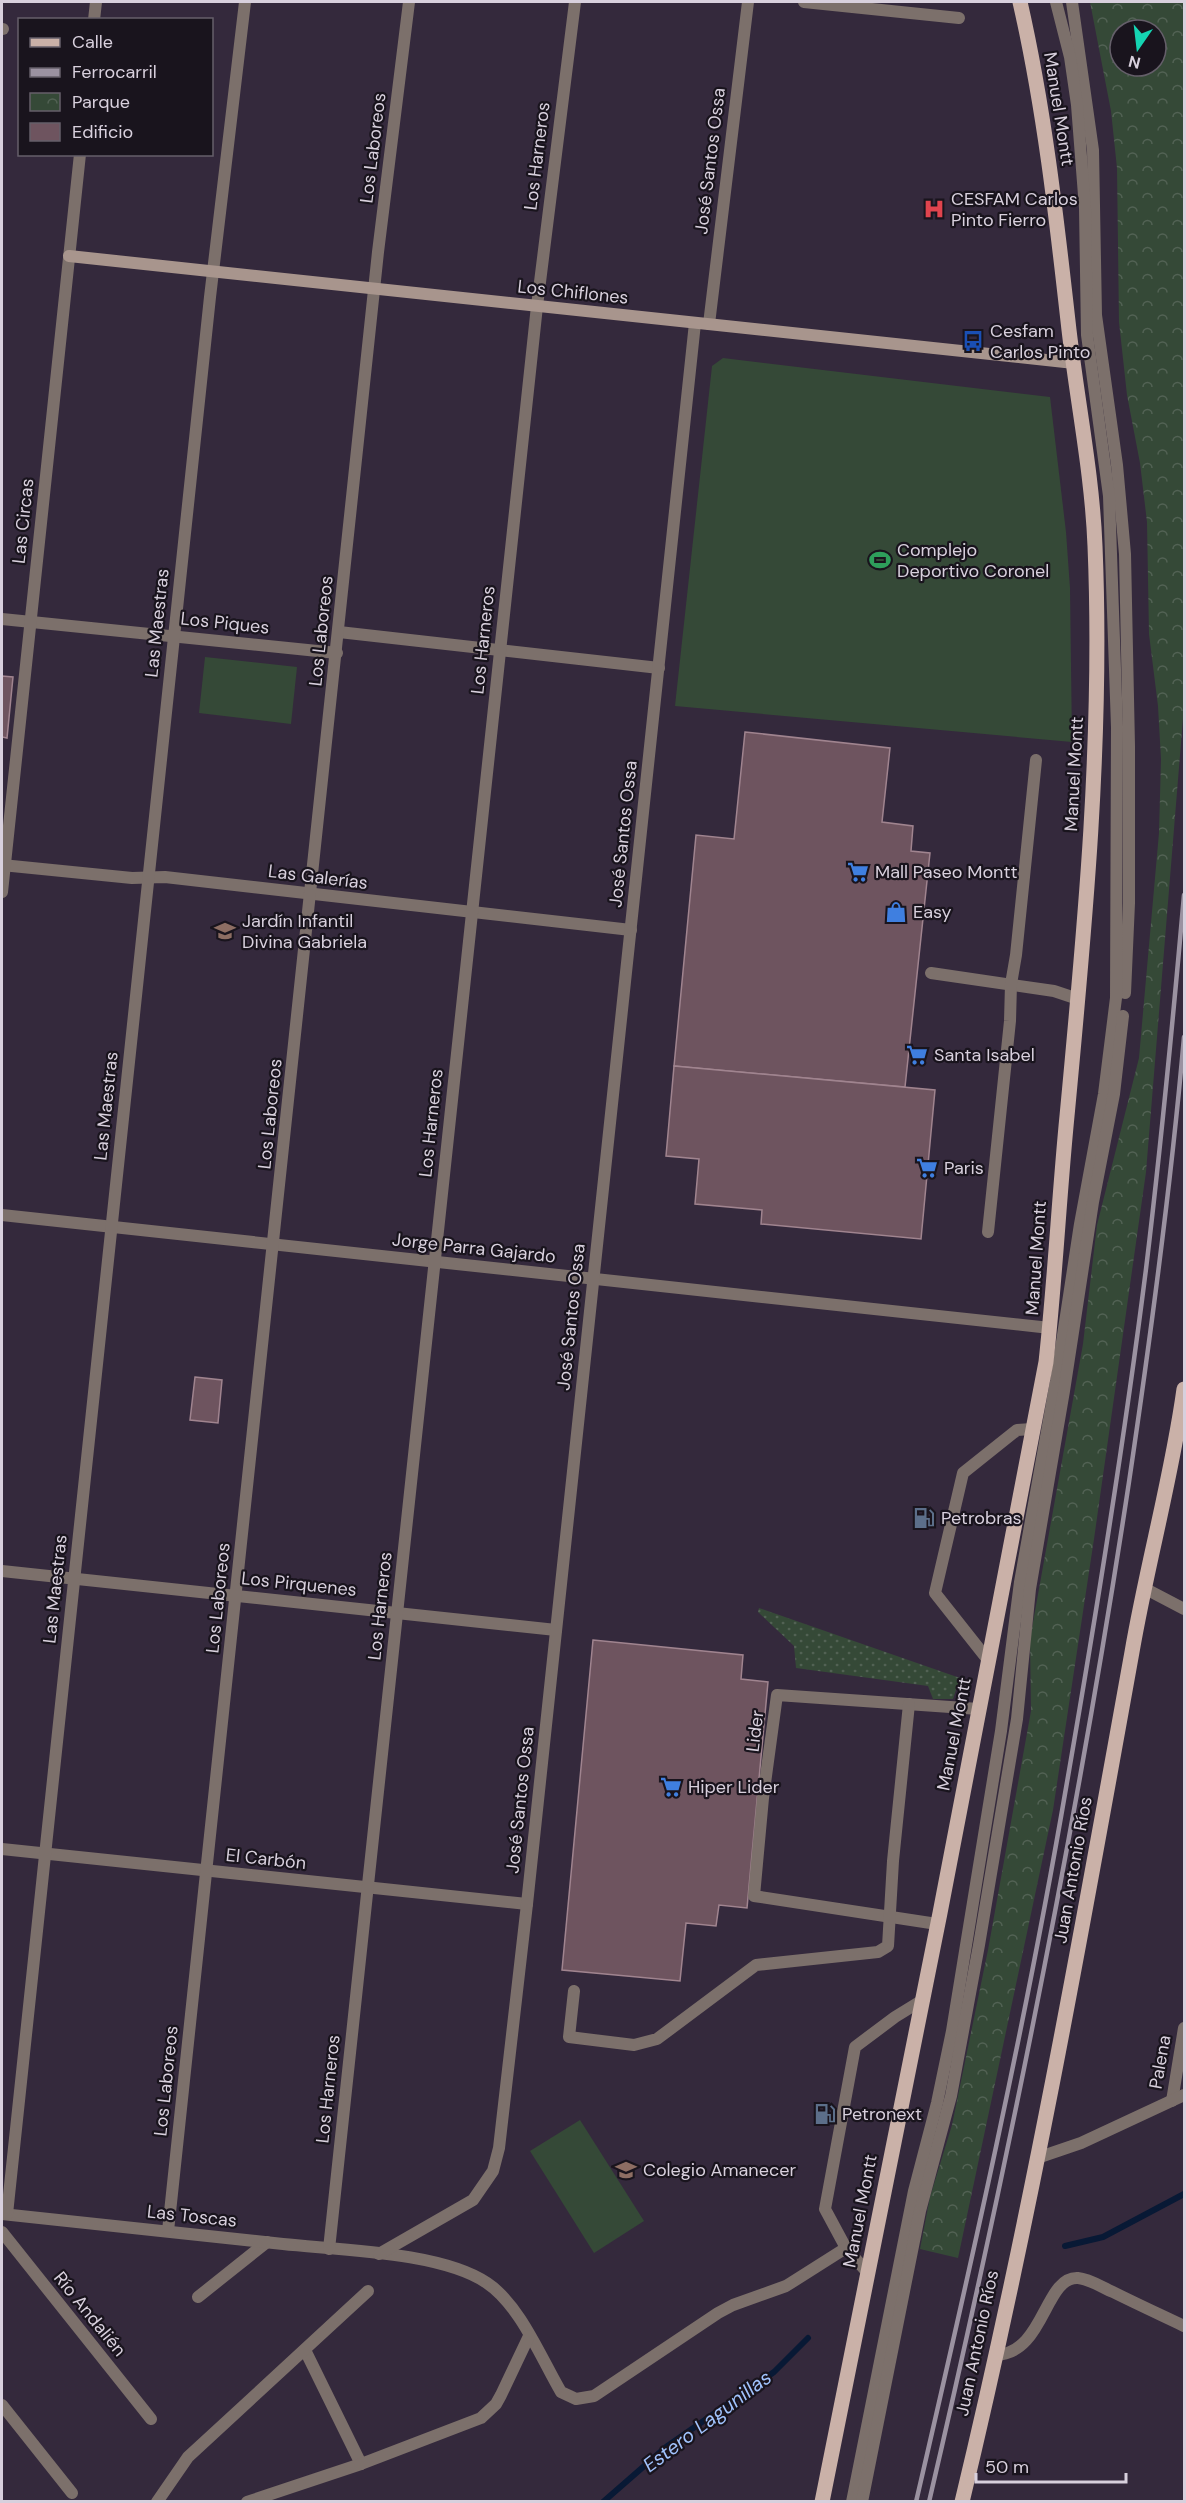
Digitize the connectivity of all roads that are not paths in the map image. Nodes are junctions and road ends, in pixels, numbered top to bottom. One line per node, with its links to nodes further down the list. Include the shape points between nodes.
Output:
1 (96, 2): 10 (street)
2 (245, 2): 14 (street, Las Maestras)
3 (409, 2): 15 (street, Los Laboreos)
4 (575, 2): 16 (street, Los Harneros)
5 (748, 2): 18 (street, José Santos Ossa)
6 (804, 2): 11 (street)
7 (1020, 2): 19 (main road, Manuel Montt, via 1043,122)
8 (1056, 2): 90 (street, Manuel Montt, via 1070,57 1078,116 1085,208 1087,335 1109,496 1117,727 1116,998 1104,1094 1020,1581 952,2031 914,2191)
9 (1072, 2): 91 (street, Manuel Montt, via 1093,150 1096,315 1118,465 1125,554 1129,903 1125,988 1114,1094 1030,1589 1017,1719 979,1945 951,2096 922,2202)
10 (94, 18)
11 (958, 18)
12 (80, 156): 13 (street, Las Circas)
13 (69, 256): 14 (street, Los Chiflones); 21 (street, Las Circas)
14 (213, 272): 15 (street, Los Chiflones); 23 (street, Las Maestras)
15 (375, 289): 16 (street, Los Chiflones); 22 (street, Los Laboreos)
16 (537, 306): 17 (street, Los Chiflones); 24 (street, Los Harneros)
17 (695, 323): 18 (street, Los Chiflones); 26 (street, José Santos Ossa)
18 (709, 324): 19 (street, Los Chiflones)
19 (1074, 363): 36 (main road, Manuel Montt, via 1092,498 1098,663)
20 (2, 619): 21 (street, Los Piques)
21 (30, 622): 23 (street, Los Piques); 28 (street, Las Circas)
22 (339, 632): 24 (street); 25 (street, Los Laboreos)
23 (174, 636): 25 (street, Los Piques); 29 (street, Las Maestras)
24 (500, 650): 26 (street); 32 (street, Los Harneros)
25 (337, 653): 31 (street, Los Laboreos)
26 (659, 668): 33 (street, José Santos Ossa)
27 (1036, 760): 35 (street)
28 (3, 865): 29 (street, Las Galerías); 30 (street, Las Circas)
29 (149, 878): 31 (street, Las Galerías); 38 (street, Las Maestras)
30 (2, 892)
31 (311, 894): 32 (street, Las Galerías); 40 (street, Los Laboreos)
32 (472, 912): 33 (street, Las Galerías); 41 (street, Los Harneros)
33 (631, 930): 42 (street, José Santos Ossa)
34 (931, 973): 35 (street)
35 (1011, 984): 36 (street); 39 (street)
36 (1078, 999): 43 (main road, Manuel Montt)
37 (2, 1215): 38 (street, Jorge Parra Gajardo)
38 (112, 1227): 40 (street, Jorge Parra Gajardo); 47 (street, Las Maestras)
39 (988, 1232)
40 (274, 1245): 41 (street, Jorge Parra Gajardo); 49 (street, Los Laboreos)
41 (435, 1262): 42 (street, Jorge Parra Gajardo); 51 (street, Los Harneros)
42 (593, 1279): 43 (street, Jorge Parra Gajardo); 52 (street, José Santos Ossa)
43 (1050, 1328): 45 (main road, Manuel Montt)
44 (1184, 1395): 48 (main road, Juan Antonio Ríos)
45 (1032, 1429): 53 (main road, Manuel Montt); 53 (street, via 1017,1430 963,1473 935,1593)
46 (2, 1571): 47 (street, Los Pirquenes)
47 (74, 1579): 49 (street, Los Pirquenes); 57 (street, Las Maestras)
48 (1144, 1588): 50 (street); 68 (main road, Juan Antonio Ríos, via 1091,1887)
49 (236, 1596): 51 (street, Los Pirquenes); 58 (street, Los Laboreos)
50 (1185, 1610)
51 (397, 1613): 52 (street, Los Pirquenes); 59 (street, Los Harneros)
52 (556, 1630): 60 (street, José Santos Ossa)
53 (988, 1660): 55 (main road, Manuel Montt)
54 (909, 1704): 55 (street, Lider); 61 (street); 61 (street, Lider, via 777,1695 758,1845 754,1896)
55 (979, 1709): 62 (main road, Manuel Montt)
56 (2, 1849): 57 (street, El Carbón)
57 (45, 1854): 58 (street, El Carbón); 69 (street, Las Maestras)
58 (207, 1871): 59 (street, El Carbón); 70 (street, Los Laboreos)
59 (368, 1888): 60 (street, El Carbón); 74 (street, Los Harneros)
60 (527, 1904): 75 (street, José Santos Ossa, via 493,2171 481,2191 463,2207)
61 (889, 1917): 62 (street, Lider); 63 (street, via 888,1946 878,1952 756,1965 657,2039 634,2045 569,2037)
62 (937, 1924): 64 (main road, Manuel Montt)
63 (574, 1991)
64 (921, 2001): 73 (street, via 855,2047 825,2209); 76 (main road, Manuel Montt)
65 (1185, 2028): 67 (street, Palena)
66 (1185, 2095): 67 (street)
67 (1172, 2102): 68 (street, via 1081,2143)
68 (1037, 2158): 82 (main road, Juan Antonio Ríos)
69 (4, 2214): 70 (street, Las Toscas)
70 (168, 2231): 72 (street, Las Toscas)
71 (2, 2232): 84 (street, Río Andalién)
72 (267, 2242): 74 (street, Las Toscas); 78 (street)
73 (846, 2248): 76 (street); 80 (street, Las Toscas, via 786,2286 725,2309 585,2399 561,2392)
74 (329, 2249): 75 (street, Las Toscas)
75 (379, 2254): 80 (street, Las Toscas, via 468,2272 505,2299)
76 (867, 2272): 89 (main road, Manuel Montt)
77 (368, 2291): 81 (street)
78 (198, 2297)
79 (1185, 2326): 82 (street, via 1084,2279 1071,2279 1058,2289 1021,2347)
80 (529, 2336): 85 (street, via 496,2404 481,2418)
81 (305, 2350): 85 (street); 87 (street, via 188,2457)
82 (995, 2355): 92 (main road, Juan Antonio Ríos)
83 (2, 2405): 86 (street)
84 (151, 2419)
85 (360, 2464): 88 (street)
86 (72, 2493)
87 (157, 2502)
88 (247, 2502)
89 (822, 2502)
90 (852, 2502)
91 (862, 2502)
92 (962, 2502)

